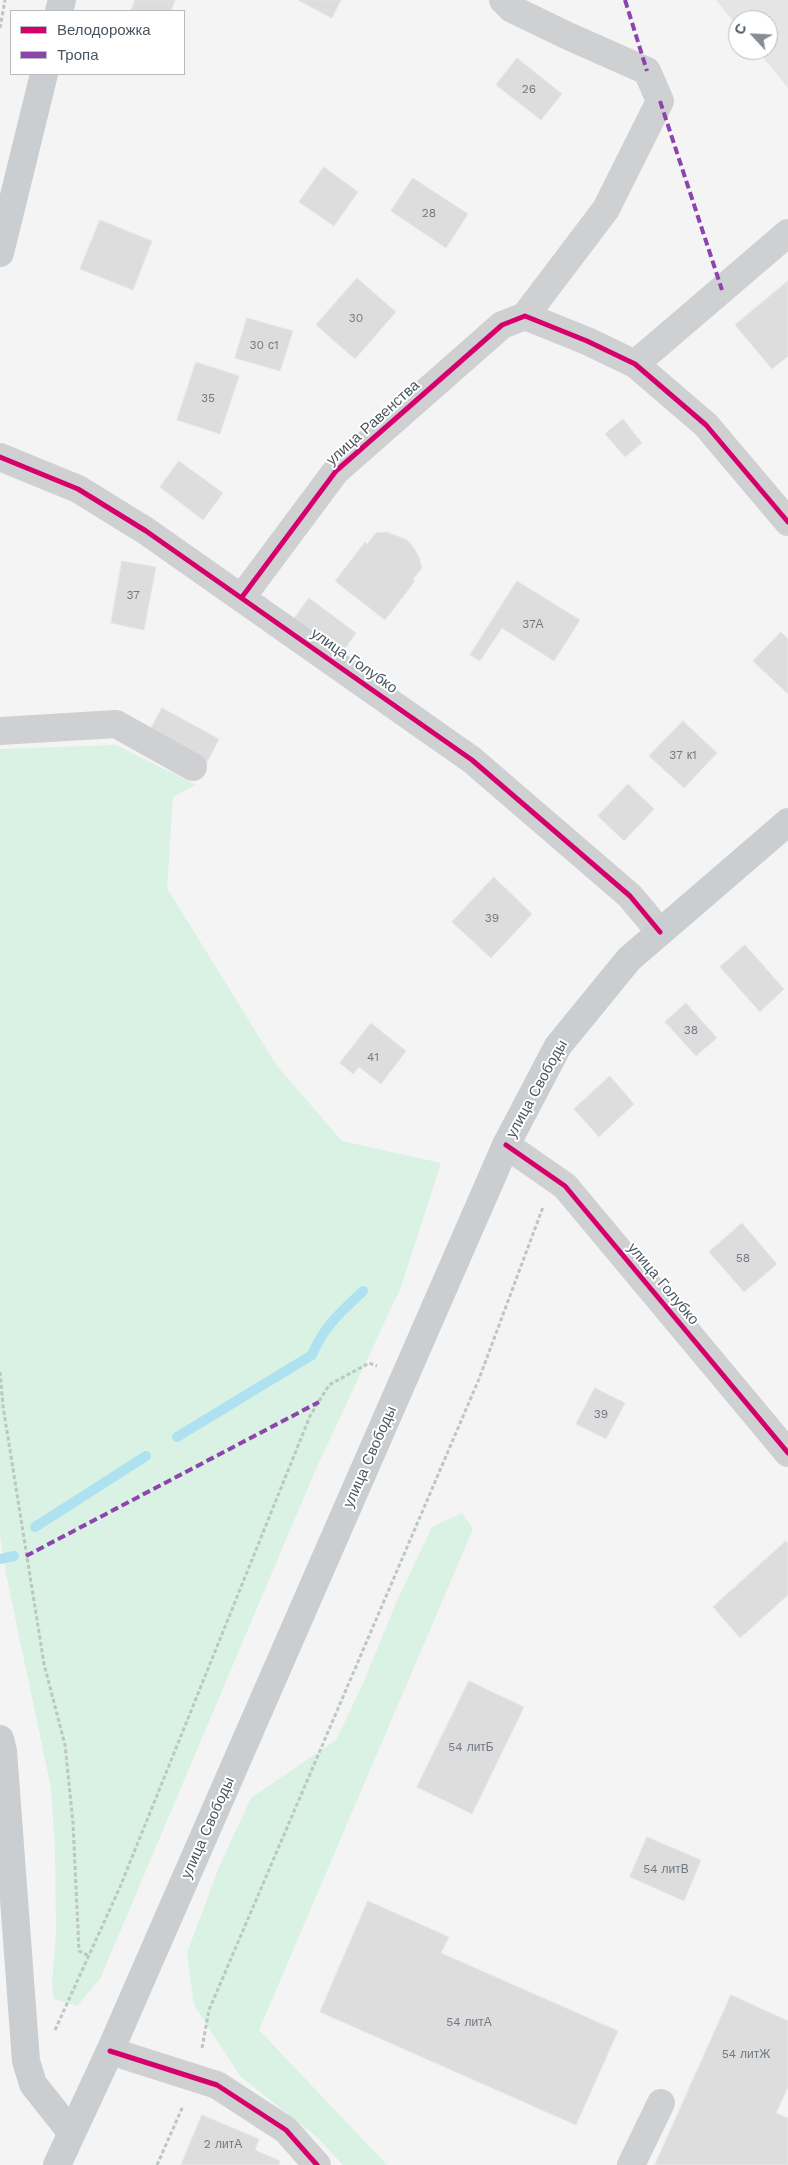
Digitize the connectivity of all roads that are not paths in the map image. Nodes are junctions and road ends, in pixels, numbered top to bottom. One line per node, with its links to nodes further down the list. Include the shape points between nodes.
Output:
1 (503, 0): 5 (street, via 512,9 647,71 660,101 606,209)
2 (44, 75): 4 (main road)
3 (788, 234): 6 (street)
4 (0, 253)
5 (525, 316): 6 (street); 9 (street, улица Равенства, via 502,324 336,471)
6 (635, 364): 8 (street, via 706,425)
7 (0, 457): 9 (street, улица Голубко, via 78,489)
8 (788, 522)
9 (242, 597): 13 (street, улица Голубко, via 472,760 630,896)
10 (0, 731): 11 (street, via 116,724)
11 (193, 766)
12 (788, 822): 13 (main road, улица Свободы)
13 (660, 932): 14 (main road, улица Свободы, via 629,959 558,1046)
14 (506, 1145): 15 (street, улица Голубко, via 565,1186); 18 (main road, улица Свободы)
15 (788, 1453)
16 (1, 1747): 17 (main road)
17 (8, 1936): 20 (main road, via 26,2061 33,2084)
18 (110, 2051): 20 (main road, улица Свободы); 22 (street, via 217,2085 286,2130)
19 (660, 2103): 23 (street)
20 (72, 2132): 21 (main road, улица Свободы)
21 (57, 2165)
22 (317, 2165)
23 (631, 2165)

